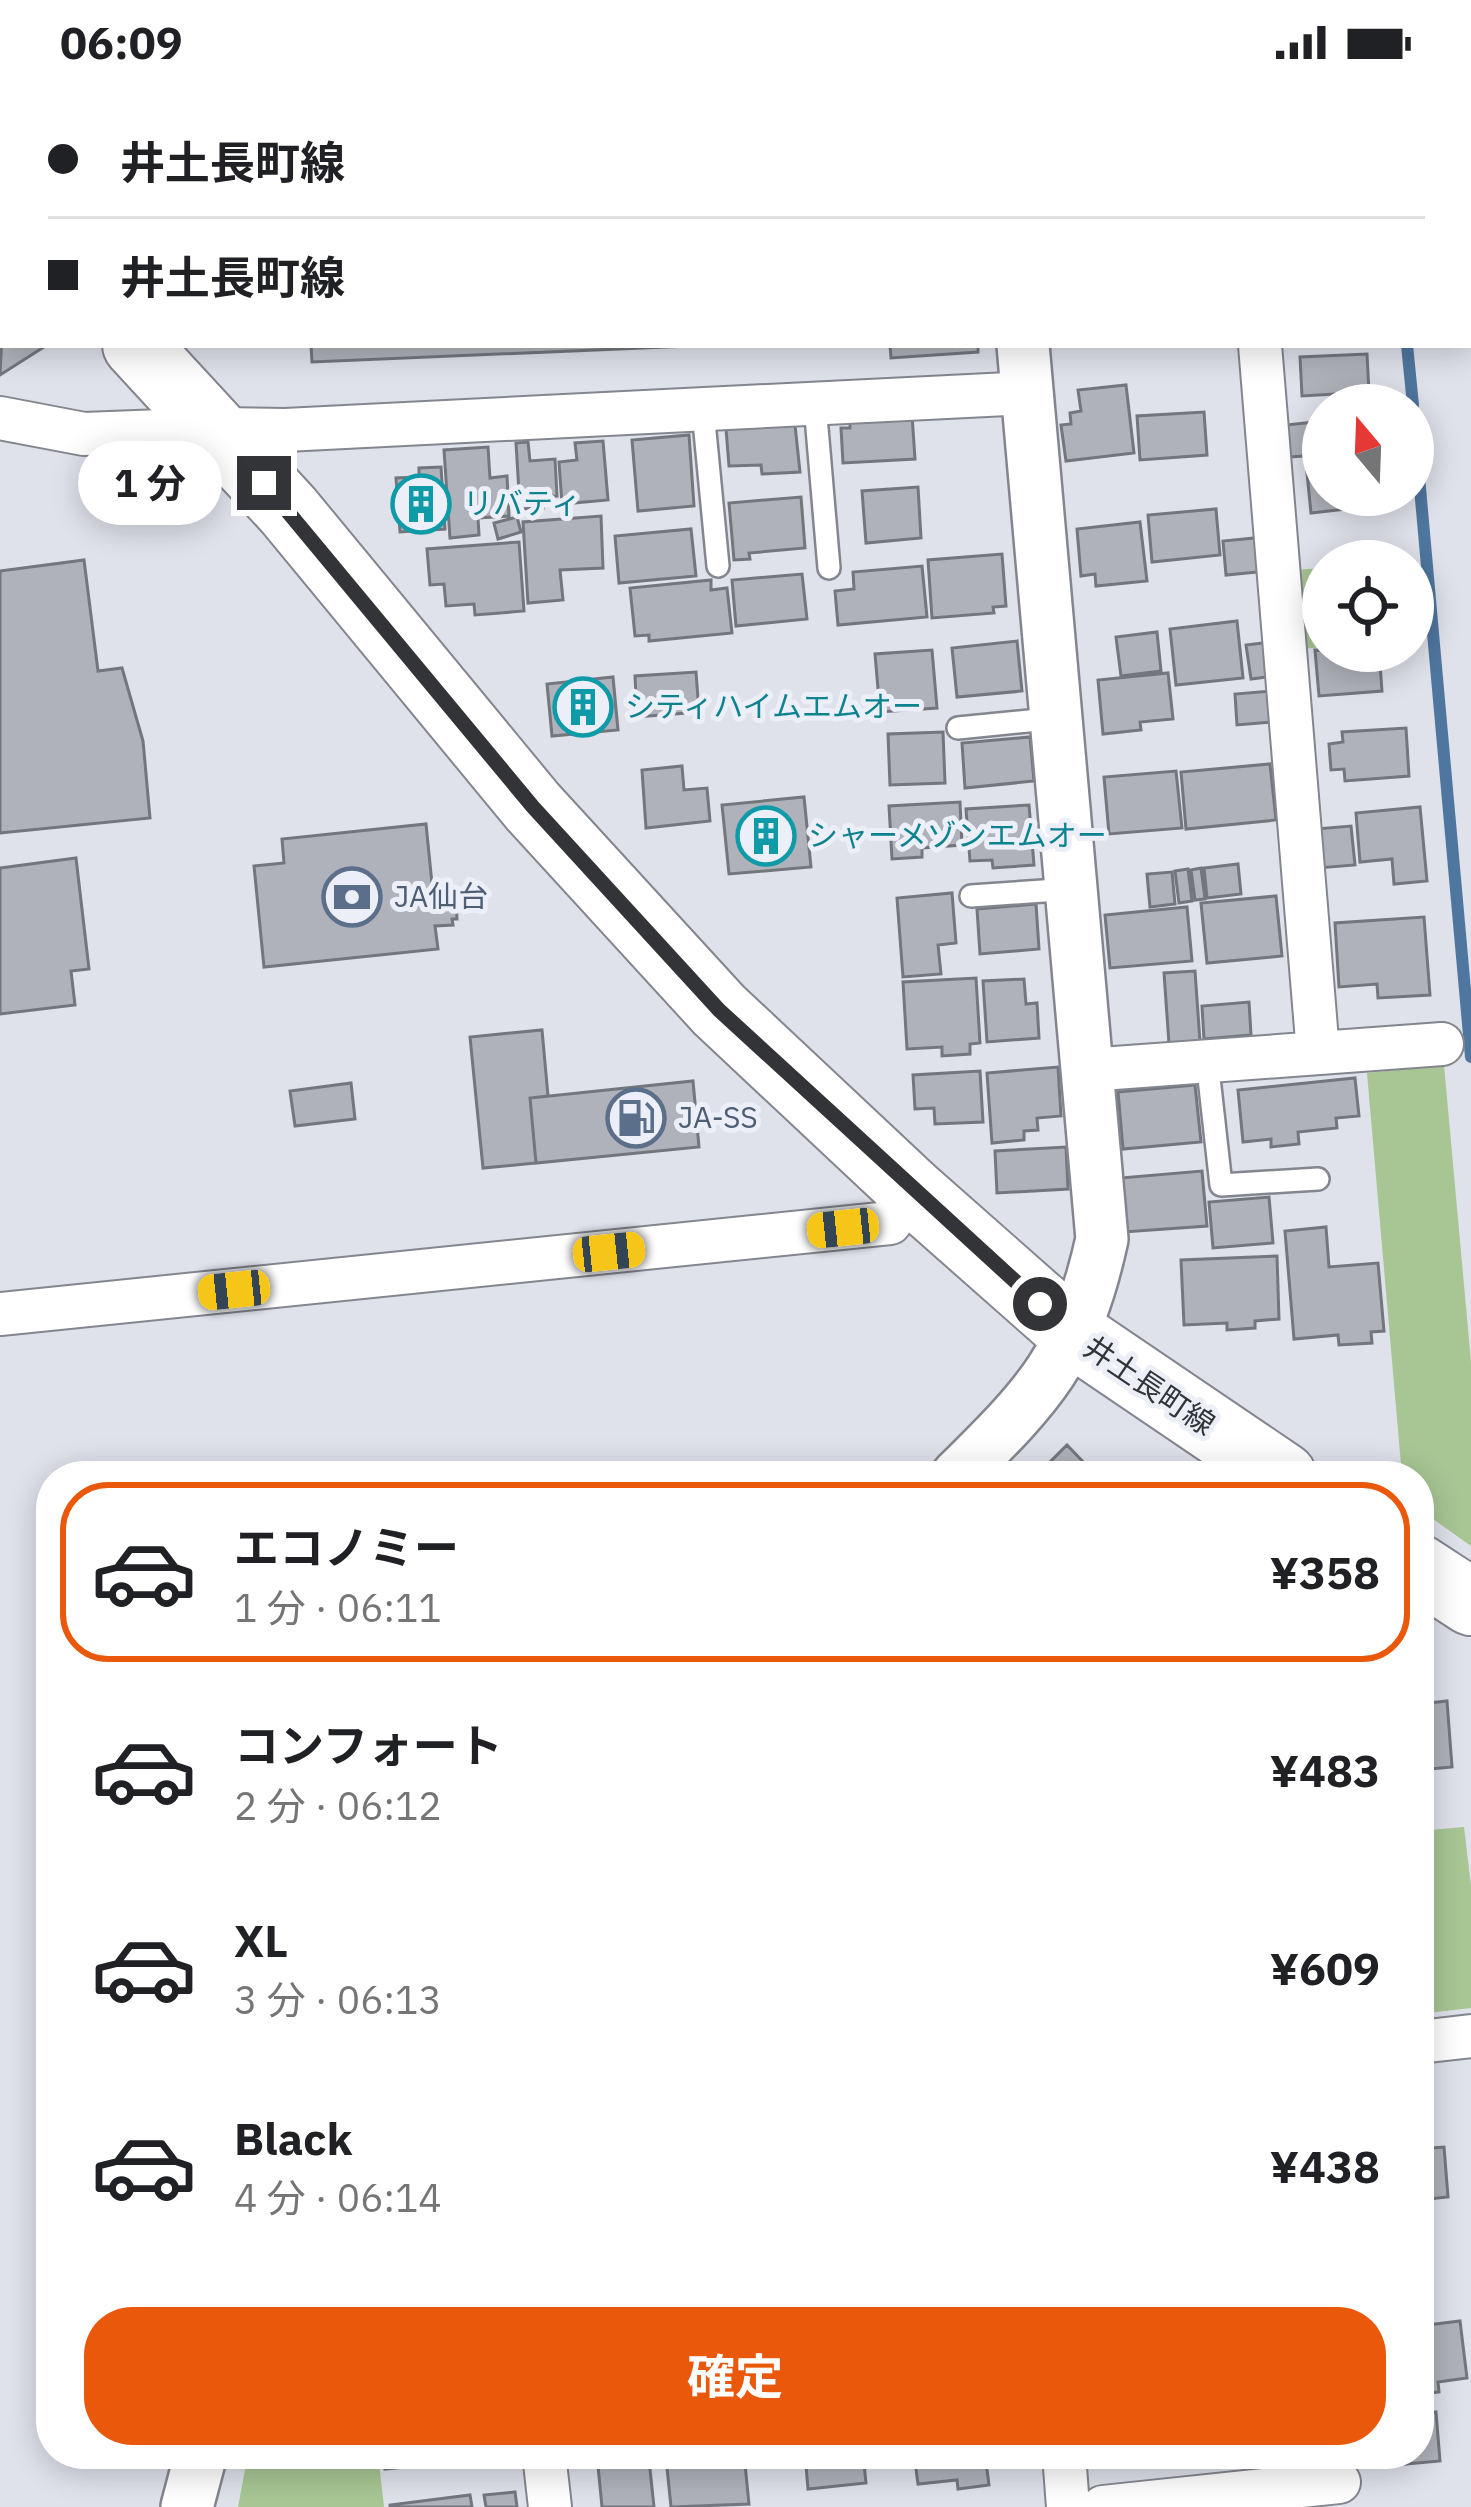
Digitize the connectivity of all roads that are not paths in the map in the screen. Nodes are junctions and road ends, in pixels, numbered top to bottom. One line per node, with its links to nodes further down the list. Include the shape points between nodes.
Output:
1 (139, 348): 7 (main road, 井土長町線)
2 (1260, 348): 15 (street)
3 (1026, 369): 4 (street); 10 (street)
4 (815, 405): 5 (street); 9 (lane)
5 (703, 411): 7 (street); 8 (lane)
6 (0, 418): 7 (street, via 84,434)
7 (214, 429): 19 (main road, 井土長町線, via 533,807 704,994)
8 (718, 566)
9 (829, 568)
10 (1059, 718): 11 (lane); 12 (street)
11 (958, 728)
12 (1072, 889): 13 (lane); 17 (street)
13 (971, 896)
14 (1442, 1044): 15 (street)
15 (1318, 1053): 16 (street)
16 (1208, 1060): 17 (street); 18 (lane, via 1221,1185)
17 (1087, 1070): 21 (street, via 1102,1239)
18 (1318, 1179)
19 (912, 1191): 20 (street, via 890,1223); 21 (main road, 井土長町線)
20 (0, 1314)
21 (1075, 1335): 22 (street, via 1045,1385); 23 (main road, 井土長町線)
22 (972, 1461)
23 (1261, 1461)
24 (1434, 1578): 25 (main road)
25 (1471, 1602)
26 (1471, 2036): 27 (street)
27 (1434, 2040)
28 (197, 2469): 32 (street)
29 (546, 2469): 33 (street)
30 (1065, 2469): 34 (street)
31 (1338, 2481): 35 (street)
32 (187, 2507)
33 (550, 2507)
34 (1068, 2507)
35 (1102, 2507)

